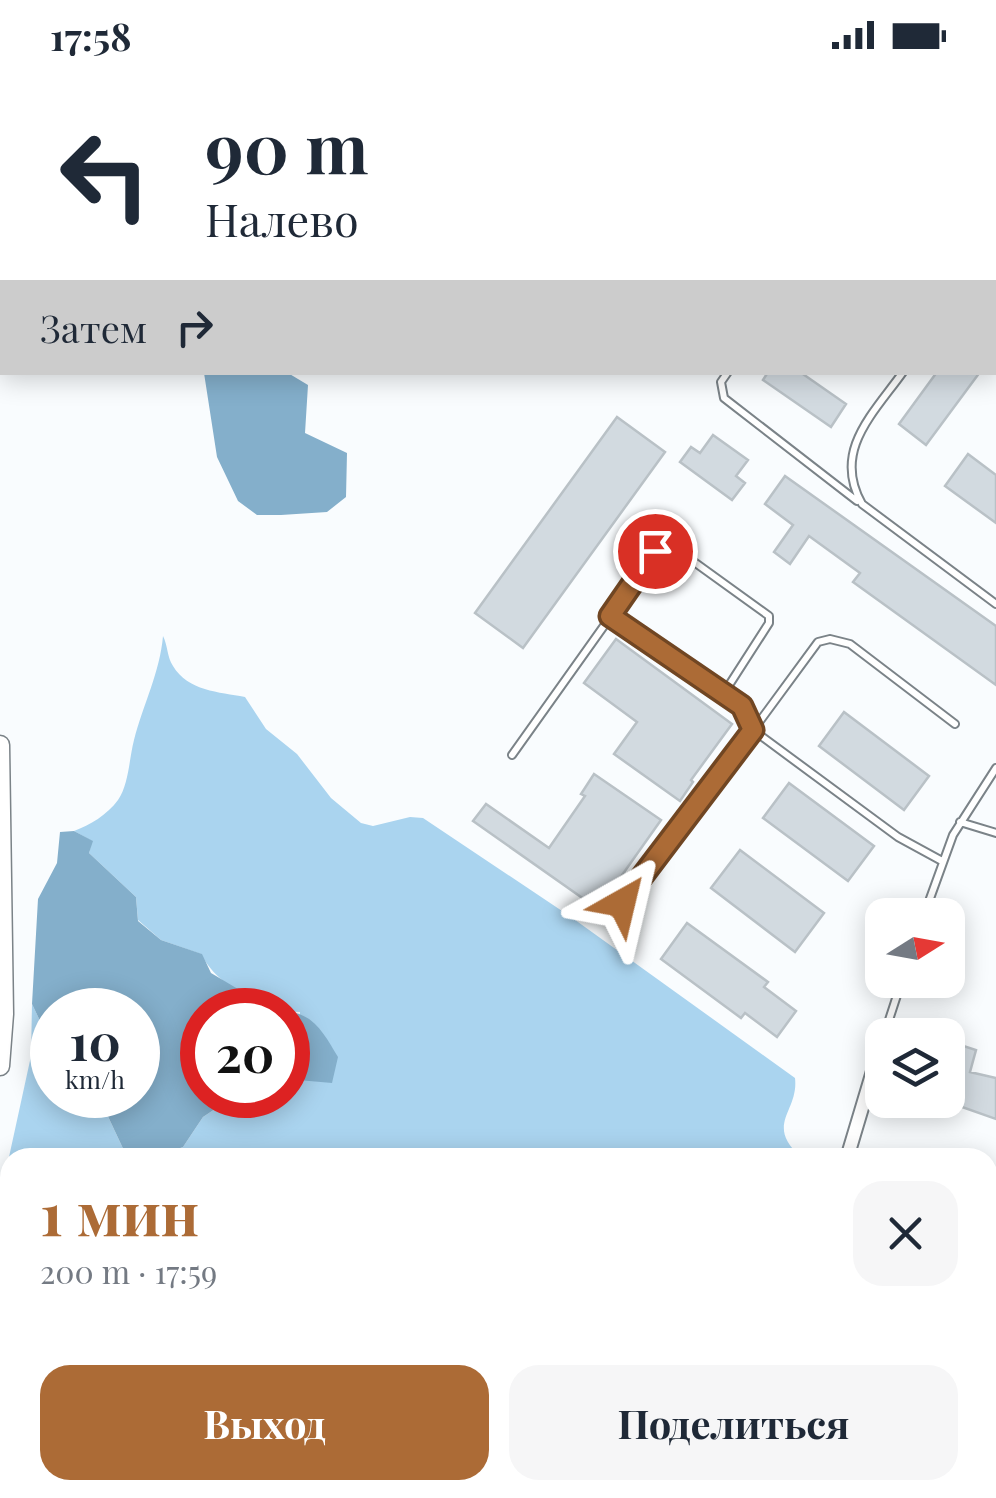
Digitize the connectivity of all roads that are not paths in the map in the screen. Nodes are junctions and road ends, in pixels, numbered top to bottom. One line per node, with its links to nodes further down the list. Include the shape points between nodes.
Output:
1 (726, 375): 3 (lane, via 724,398)
2 (901, 375): 3 (lane, via 853,448 850,476)
3 (862, 504): 4 (lane)
4 (996, 604)
5 (610, 616): 6 (lane); 6 (lane, via 655,551 672,546 769,616); 10 (lane)
6 (724, 693): 8 (lane, via 742,706)
7 (954, 724): 8 (lane, via 850,644 830,638 818,642)
8 (753, 730): 14 (lane, via 898,837); 16 (lane)
9 (0, 745): 17 (street)
10 (512, 756)
11 (996, 768): 12 (lane)
12 (960, 822): 13 (lane); 14 (lane)
13 (996, 833)
14 (942, 860): 15 (lane)
15 (930, 898)
16 (622, 903)
17 (0, 1066)
18 (865, 1099): 19 (street)
19 (850, 1148)

